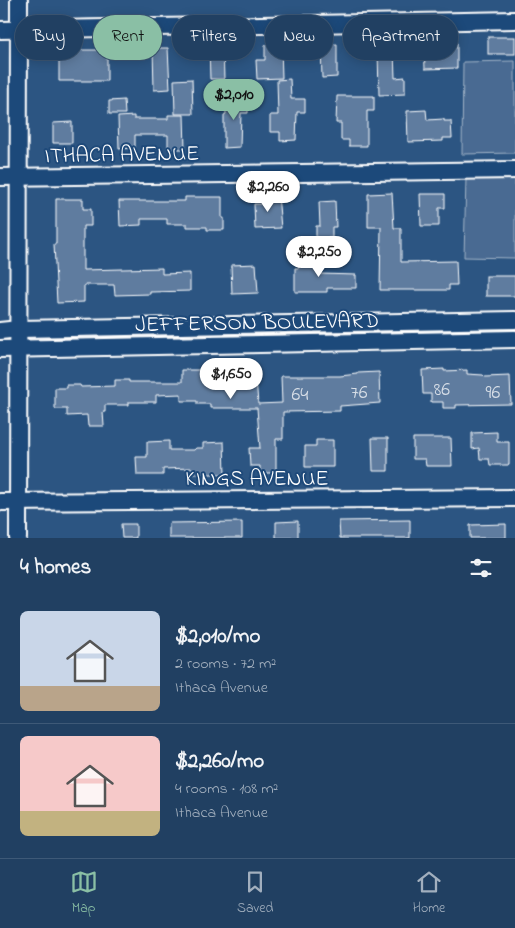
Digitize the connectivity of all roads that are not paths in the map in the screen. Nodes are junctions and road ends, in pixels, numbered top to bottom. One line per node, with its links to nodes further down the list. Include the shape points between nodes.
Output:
1 (19, 0): 2 (street)
2 (20, 15)
3 (515, 20): 4 (street)
4 (83, 28)
5 (15, 29): 6 (street)
6 (0, 30)
7 (20, 60): 10 (street)
8 (515, 170): 10 (street, ITHACA AVENUE)
9 (0, 177): 10 (street, ITHACA AVENUE)
10 (19, 177): 12 (street)
11 (515, 320): 12 (street, JEFFERSON BOULEVARD)
12 (18, 329): 13 (street, JEFFERSON BOULEVARD); 15 (street)
13 (0, 331)
14 (515, 339): 15 (street, JEFFERSON BOULEVARD)
15 (18, 348): 16 (street, JEFFERSON BOULEVARD); 19 (street)
16 (0, 349)
17 (515, 498): 19 (street, KINGS AVENUE)
18 (0, 502): 19 (street, KINGS AVENUE)
19 (18, 502): 20 (street)
20 (18, 538)

